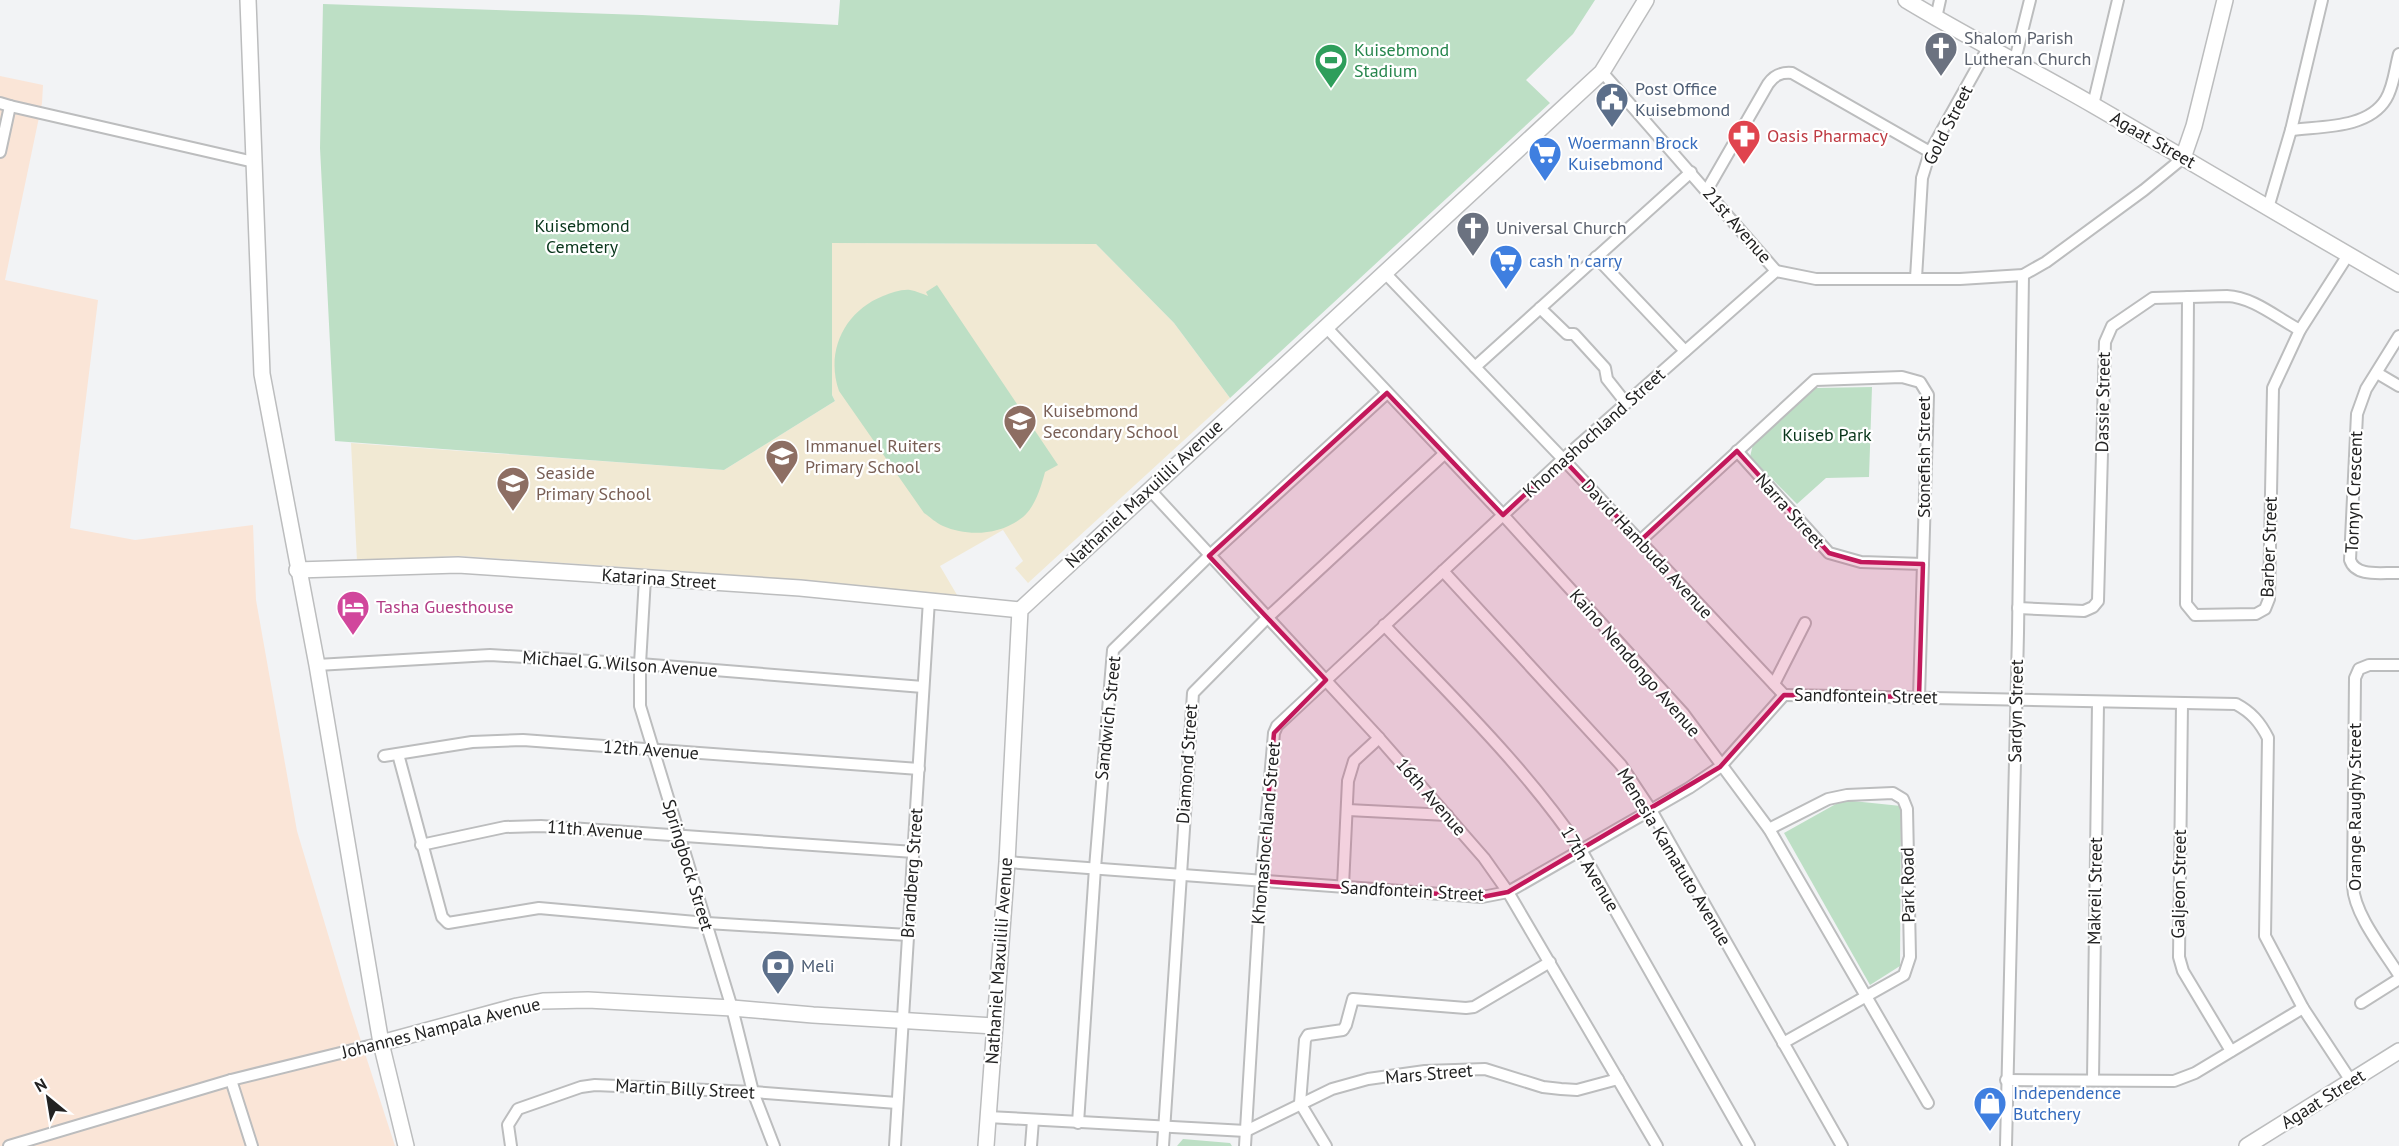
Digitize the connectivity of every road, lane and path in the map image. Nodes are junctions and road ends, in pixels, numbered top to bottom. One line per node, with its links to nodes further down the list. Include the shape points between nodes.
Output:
1 (248, 0): 20 (street)
2 (1646, 0): 13 (street, Nathaniel Maxuilili Avenue)
3 (1906, 0): 9 (street, Agaat Street)
4 (1940, 0): 9 (street)
5 (2030, 0): 12 (street)
6 (2118, 0): 15 (street)
7 (2225, 0): 19 (street)
8 (2322, 0): 16 (street)
9 (1936, 18): 10 (street, Agaat Street)
10 (1988, 48): 12 (street, Agaat Street); 18 (street, Gold Street)
11 (2399, 54): 16 (street, via 2390,92 2371,115 2343,124)
12 (2015, 60): 15 (street, Agaat Street)
13 (1602, 72): 21 (street, 21st Avenue); 27 (street, Nathaniel Maxuilili Avenue)
14 (5, 104): 17 (street); 20 (street)
15 (2093, 105): 19 (street, Agaat Street)
16 (2291, 130): 23 (street)
17 (0, 152)
18 (1930, 152): 22 (street, via 1792,73 1785,73 1768,84); 29 (street, Gold Street, via 1922,178)
19 (2183, 158): 23 (street, Agaat Street); 28 (street, via 2055,256)
20 (254, 162): 50 (street, via 262,374)
21 (1691, 172): 22 (street, 21st Avenue); 25 (street)
22 (1707, 189): 26 (street, 21st Avenue)
23 (2268, 208): 24 (street, Agaat Street)
24 (2348, 255): 30 (street, Agaat Street); 34 (street, Barber Street)
25 (1596, 257): 32 (street); 36 (street)
26 (1776, 271): 29 (street, via 1816,279); 36 (street, Khomashochland Street)
27 (1384, 273): 33 (street, Nathaniel Maxuilili Avenue); 37 (street, David Hambuda Avenue)
28 (2023, 275): 29 (street); 55 (street, Sardyn Street)
29 (1916, 278)
30 (2399, 284)
31 (2188, 297): 34 (street, Dassie Street, via 2239,297); 34 (street, Barber Street, via 2185,600 2195,615 2256,614 2269,604 2273,388); 55 (street, Dassie Street, via 2153,298 2112,326 2105,342 2098,601 2084,611)
32 (1540, 308): 37 (street); 41 (street, via 1567,334 1574,334 1605,368 1607,379)
33 (1325, 326): 40 (street, Kaino Nendongo Avenue); 45 (street, Nathaniel Maxuilili Avenue)
34 (2300, 330)
35 (2399, 336): 38 (street, Tornyn Crescent)
36 (1685, 351): 41 (street, Khomashochland Street)
37 (1475, 367): 44 (street, David Hambuda Avenue)
38 (2377, 374): 39 (street); 52 (street, Tornyn Crescent, via 2366,389 2357,414 2350,560 2359,572)
39 (2399, 386)
40 (1387, 393): 43 (street, Kaino Nendongo Avenue); 48 (street, Sandwich Street)
41 (1626, 403): 44 (street, Khomashochland Street)
42 (1737, 451): 47 (street, Stonefish Street); 49 (street, Narra Street, via 1829,553 1861,562); 49 (street, Stonefish Street, via 1815,380 1902,377 1920,382 1928,395)
43 (1444, 454): 46 (street, Kaino Nendongo Avenue); 57 (street, Diamond Street)
44 (1563, 459): 46 (street, Khomashochland Street); 47 (street, David Hambuda Avenue)
45 (1149, 489): 48 (street, 16th Avenue); 56 (street, Nathaniel Maxuilili Avenue)
46 (1503, 515): 51 (street, Khomashochland Street); 75 (street, Kaino Nendongo Avenue, via 1665,692)
47 (1640, 541): 64 (street, David Hambuda Avenue)
48 (1209, 556): 57 (street, 16th Avenue); 86 (street, Sandwich Street, via 1113,650)
49 (1923, 564): 67 (street, Stonefish Street)
50 (297, 570): 53 (street, Katarina Street, via 458,564); 61 (street)
51 (1443, 571): 59 (street, Khomashochland Street); 78 (street, Menesia Kamatuto Avenue, via 1620,765)
52 (2399, 573)
53 (645, 578): 54 (street, Katarina Street); 60 (street, Springbock Street)
54 (929, 600): 56 (street, Katarina Street); 65 (street, Brandberg Street)
55 (2018, 608): 68 (street, Sardyn Street)
56 (1020, 610): 85 (street, Nathaniel Maxuilili Avenue)
57 (1266, 619): 63 (street, 16th Avenue); 87 (street, Diamond Street, via 1193,693)
58 (1805, 623): 64 (street)
59 (1384, 625): 63 (street, Khomashochland Street); 83 (street, 17th Avenue, via 1525,777)
60 (640, 664): 61 (street, Michael G. Wilson Avenue, via 490,655); 65 (street, Michael G. Wilson Avenue); 72 (street, Springbock Street, via 640,706)
61 (316, 665): 101 (street)
62 (2399, 665): 94 (street, Orange Raughy Street, via 2369,664 2359,669 2355,678 2353,886 2363,916)
63 (1326, 680): 71 (street, 16th Avenue); 88 (street, Khomashochland Street, via 1274,733)
64 (1774, 684): 66 (street, David Hambuda Avenue)
65 (923, 687): 76 (street, Brandberg Street)
66 (1784, 695): 67 (street, Sandfontein Street); 75 (street, Sandfontein Street)
67 (1919, 696): 68 (street, Sandfontein Street)
68 (2017, 701): 69 (street, Sandfontein Street); 107 (street, Sardyn Street)
69 (2098, 703): 70 (street, Sandfontein Street); 108 (street, Makreil Street)
70 (2182, 704): 98 (street, Sandfontein Street, via 2236,704 2256,718 2268,738 2265,936); 103 (street, Galjeon Street, via 2179,957 2182,971)
71 (1379, 738): 77 (street, via 1354,761 1348,781); 79 (street, 16th Avenue)
72 (653, 750): 73 (street, 12th Avenue, via 523,740 472,742); 76 (street, 12th Avenue); 81 (street, Springbock Street)
73 (398, 754): 74 (street, 12th Avenue); 82 (street)
74 (384, 756)
75 (1720, 766): 78 (street, Sandfontein Street); 80 (street, Kaino Nendongo Avenue)
76 (919, 770): 84 (street, Brandberg Street)
77 (1348, 810): 79 (street); 89 (street)
78 (1651, 810): 83 (street, Sandfontein Street); 102 (street, Menesia Kamatuto Avenue)
79 (1447, 815): 90 (street, 16th Avenue)
80 (1769, 829): 95 (street, Kaino Nendongo Avenue); 95 (street, Park Road, via 1828,799 1893,794 1903,799 1907,809 1910,957 1904,975)
81 (678, 836): 82 (street, 11th Avenue, via 505,827); 84 (street, 11th Avenue); 91 (street, Springbock Street)
82 (421, 845): 91 (street, via 442,917 448,923 538,908)
83 (1581, 850): 90 (street, Sandfontein Street); 131 (street, 17th Avenue)
84 (914, 852): 92 (street, Brandberg Street)
85 (1007, 862): 86 (street, Sandfontein Street); 100 (street, Nathaniel Maxuilili Avenue)
86 (1095, 868): 87 (street, Sandfontein Street); 116 (street, Sandwich Street)
87 (1179, 875): 88 (street, Sandfontein Street); 117 (street, Diamond Street)
88 (1261, 881): 89 (street, Sandfontein Street); 118 (street, Khomashochland Street)
89 (1343, 886): 90 (street, Sandfontein Street, via 1482,897)
90 (1508, 892): 93 (street, 16th Avenue)
91 (707, 923): 92 (street); 97 (street, Springbock Street)
92 (908, 935): 99 (street, Brandberg Street)
93 (1550, 962): 106 (street, 16th Avenue); 112 (street, via 1466,1008 1353,999 1343,1030 1313,1033 1305,1040)
94 (2399, 977): 96 (street)
95 (1866, 996): 102 (street, Park Road); 113 (street, Kaino Nendongo Avenue)
96 (2361, 1003)
97 (732, 1008): 99 (street, Johannes Nampala Avenue); 101 (street, Johannes Nampala Avenue, via 543,1001); 110 (street, Springbock Street)
98 (2303, 1008): 103 (street); 109 (street, Sandfontein Street)
99 (903, 1020): 100 (street, Johannes Nampala Avenue); 111 (street, Brandberg Street)
100 (994, 1026): 114 (street, Nathaniel Maxuilili Avenue)
101 (381, 1043): 105 (street, Johannes Nampala Avenue); 121 (street)
102 (1783, 1043): 132 (street, Menesia Kamatuto Avenue)
103 (2231, 1051): 108 (street, via 2174,1081)
104 (2399, 1051): 109 (street, Agaat Street)
105 (231, 1080): 119 (street, Johannes Nampala Avenue); 120 (street)
106 (1618, 1080): 112 (street, Mars Street, via 1577,1090 1543,1087 1485,1070 1425,1071 1332,1089); 130 (street, 16th Avenue)
107 (2006, 1080): 108 (street); 133 (street, Sardyn Street)
108 (2093, 1080)
109 (2351, 1081): 134 (street, Agaat Street)
110 (753, 1092): 111 (street, Martin Billy Street); 122 (street, Martin Billy Street, via 595,1085 581,1088 518,1109 508,1125); 123 (street, Springbock Street)
111 (897, 1103): 124 (street, Brandberg Street)
112 (1300, 1103): 118 (street, Mars Street); 129 (street)
113 (1928, 1103)
114 (988, 1117): 115 (street); 125 (street, Nathaniel Maxuilili Avenue)
115 (1033, 1120): 116 (street); 126 (street)
116 (1078, 1123): 117 (street)
117 (1164, 1127): 118 (street); 127 (street, Diamond Street)
118 (1246, 1131): 128 (street, Khomashochland Street)
119 (9, 1146)
120 (252, 1146)
121 (406, 1146)
122 (511, 1146)
123 (774, 1146)
124 (895, 1146)
125 (986, 1146)
126 (1031, 1146)
127 (1162, 1146)
128 (1245, 1146)
129 (1326, 1146)
130 (1657, 1146)
131 (1749, 1146)
132 (1842, 1146)
133 (2006, 1146)
134 (2247, 1146)

